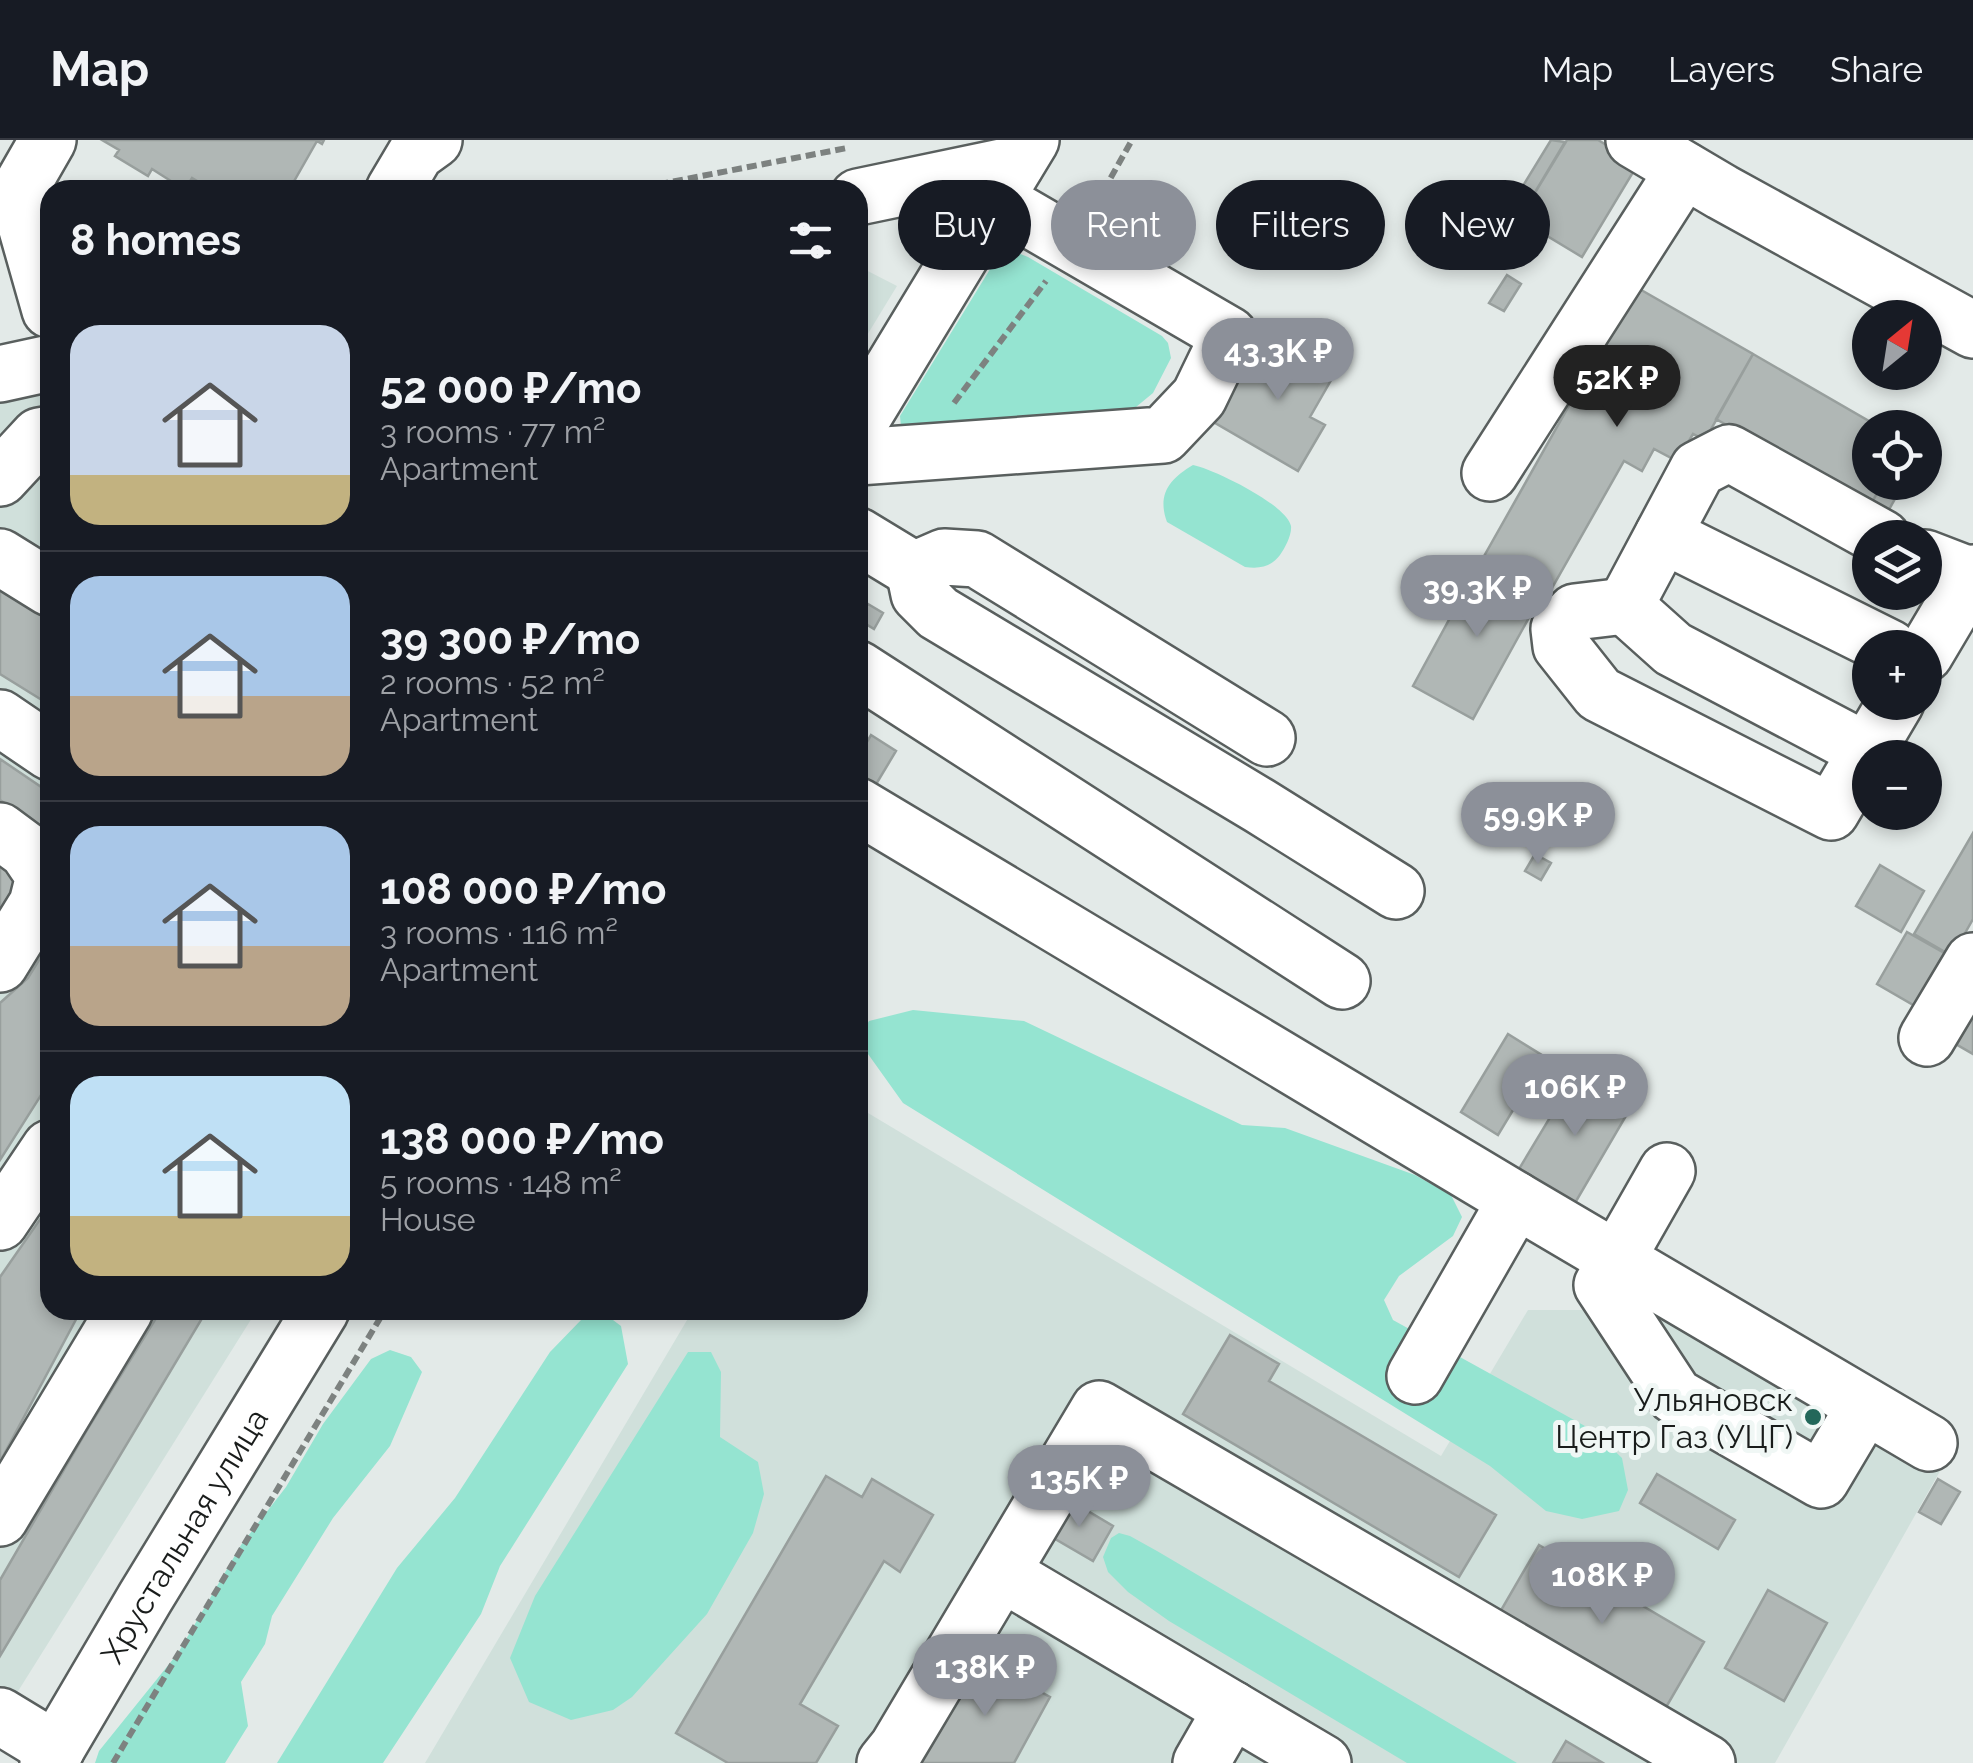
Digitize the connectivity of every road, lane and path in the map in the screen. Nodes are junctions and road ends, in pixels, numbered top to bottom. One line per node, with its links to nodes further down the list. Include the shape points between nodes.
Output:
1 (48, 140): 13 (street, via 17,194)
2 (434, 140): 8 (street, via 416,152)
3 (1132, 140): 10 (path)
4 (1634, 140): 6 (street)
5 (1014, 168): 7 (street); 11 (street); 17 (street)
6 (1684, 170): 14 (street); 20 (street)
7 (854, 172): 9 (path)
8 (400, 180)
9 (754, 180)
10 (1110, 180)
11 (1051, 215)
12 (1117, 270): 19 (street, via 1228,335 1199,396 1163,435)
13 (40, 275)
14 (1973, 330)
15 (40, 365): 16 (street)
16 (0, 374)
17 (868, 409)
18 (40, 436): 21 (street)
19 (868, 457)
20 (1490, 473)
21 (0, 478)
22 (1852, 521): 23 (street, via 1730,453 1698,469)
23 (1663, 535): 29 (street); 30 (street)
24 (868, 542): 27 (street)
25 (0, 557): 28 (street)
26 (1956, 569): 31 (street)
27 (914, 570): 34 (street, via 944,556 977,559); 42 (street, via 919,594 938,614)
28 (40, 582)
29 (1625, 606): 35 (street, via 1673,649); 37 (street, via 1575,612 1559,629 1561,646 1599,694 1831,812)
30 (1854, 630)
31 (1934, 630)
32 (868, 674): 45 (street)
33 (0, 718): 36 (street)
34 (1267, 738)
35 (1852, 742)
36 (40, 745)
37 (1852, 777)
38 (868, 812): 49 (street)
39 (0, 831): 40 (street)
40 (40, 870)
41 (40, 890): 44 (street)
42 (1396, 891)
43 (1973, 961): 46 (street)
44 (0, 964)
45 (1342, 981)
46 (1927, 1038)
47 (40, 1163): 50 (street)
48 (1667, 1171): 51 (street)
49 (1516, 1200): 51 (street); 55 (street)
50 (0, 1222)
51 (1616, 1259): 56 (street); 56 (street, via 1602,1285 1674,1396 1821,1480)
52 (119, 1320): 58 (street)
53 (315, 1320): 62 (street, Хрустальная улица)
54 (379, 1320): 63 (path)
55 (1415, 1376)
56 (1865, 1406): 57 (street)
57 (1930, 1443)
58 (0, 1518)
59 (1002, 1573): 60 (street); 64 (street); 67 (street, via 1098,1409)
60 (1232, 1709): 65 (street); 66 (street)
61 (0, 1716): 62 (street)
62 (52, 1756)
63 (113, 1763)
64 (885, 1763)
65 (1201, 1763)
66 (1323, 1763)
67 (1707, 1763)

